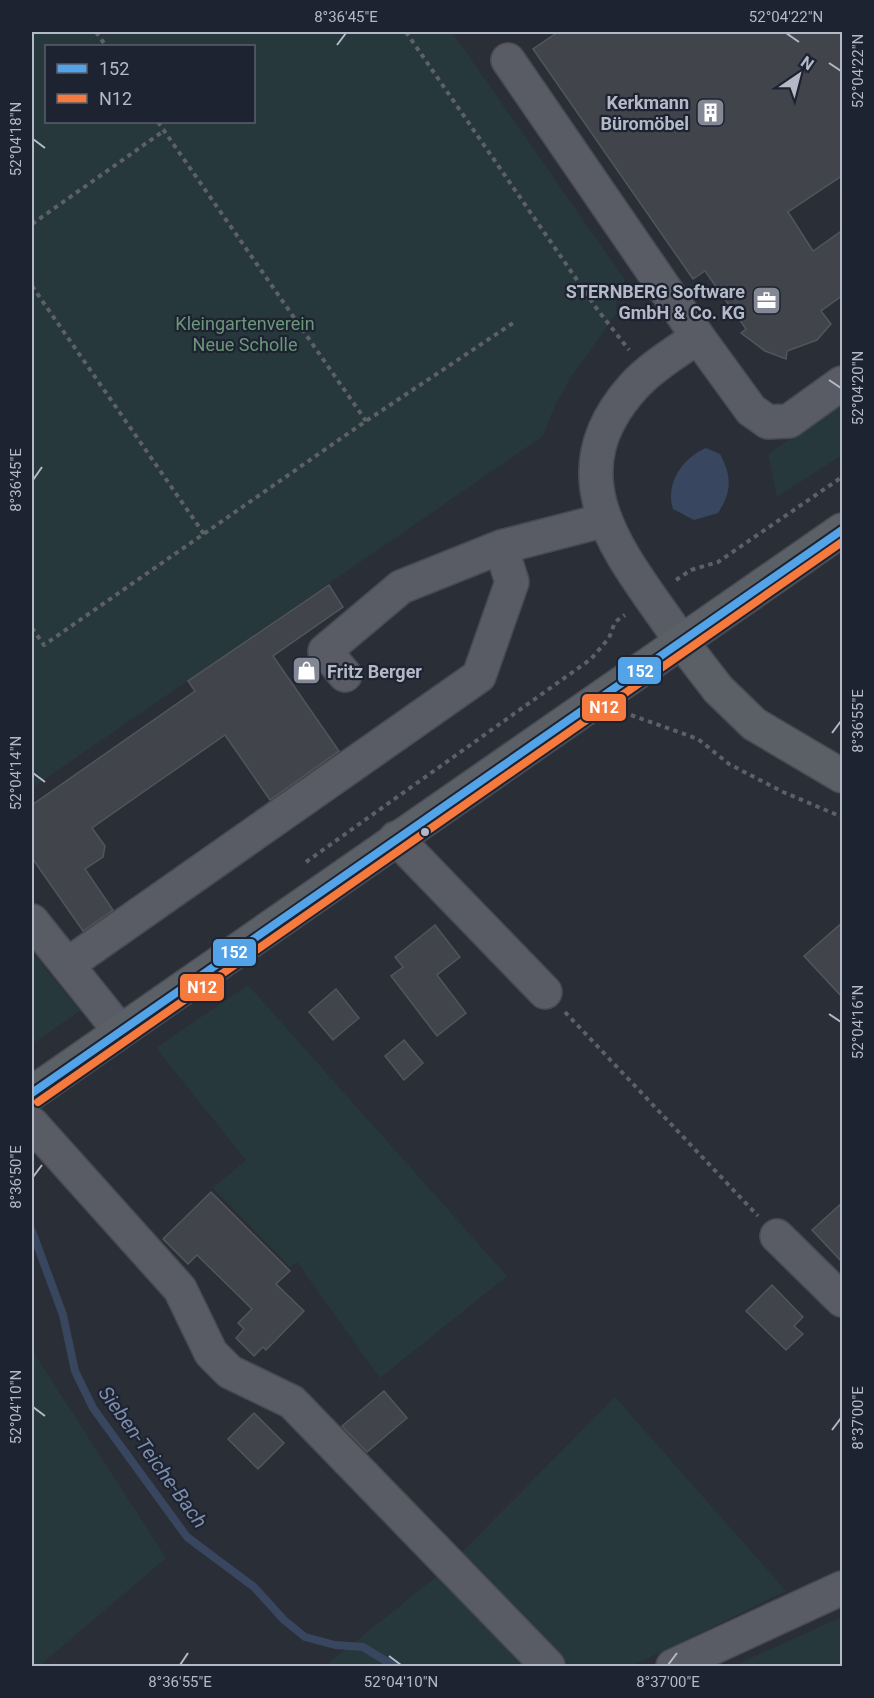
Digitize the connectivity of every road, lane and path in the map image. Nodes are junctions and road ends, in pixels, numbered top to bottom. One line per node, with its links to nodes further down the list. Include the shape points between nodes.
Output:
1 (96, 32): 3 (path)
2 (406, 32): 11 (path, via 597,309)
3 (105, 45)
4 (508, 60): 10 (street)
5 (159, 123): 6 (path)
6 (165, 130): 7 (path); 13 (path)
7 (32, 224)
8 (32, 286): 17 (path)
9 (513, 323): 13 (path)
10 (698, 337): 11 (street); 12 (street, via 751,410 768,422 789,421)
11 (649, 374): 15 (street, via 610,416 596,449 595,488)
12 (843, 383)
13 (366, 421): 17 (path)
14 (843, 477): 19 (path, via 718,562 691,570)
15 (605, 520): 18 (street); 19 (street)
16 (843, 530): 21 (main road)
17 (204, 534): 20 (path, via 44,645)
18 (501, 547): 23 (street, via 401,586 325,651); 30 (street, via 512,582 479,676)
19 (652, 597): 21 (street); 22 (path, via 615,622 609,638)
20 (32, 628)
21 (681, 641): 24 (main road); 25 (main road, via 718,689 754,724)
22 (591, 658): 24 (path); 28 (path)
23 (345, 675)
24 (610, 689): 26 (path, via 626,713 698,739 729,764); 27 (main road)
25 (843, 776)
26 (843, 817)
27 (396, 838): 31 (street); 32 (main road)
28 (297, 868)
29 (32, 921): 30 (street)
30 (67, 965): 32 (street)
31 (545, 992): 35 (path)
32 (120, 1031): 33 (main road)
33 (32, 1093)
34 (32, 1124): 38 (street, via 180,1289 211,1353 230,1372 292,1402)
35 (777, 1236): 36 (street)
36 (843, 1300)
37 (843, 1588): 39 (street)
38 (548, 1666)
39 (673, 1666)

